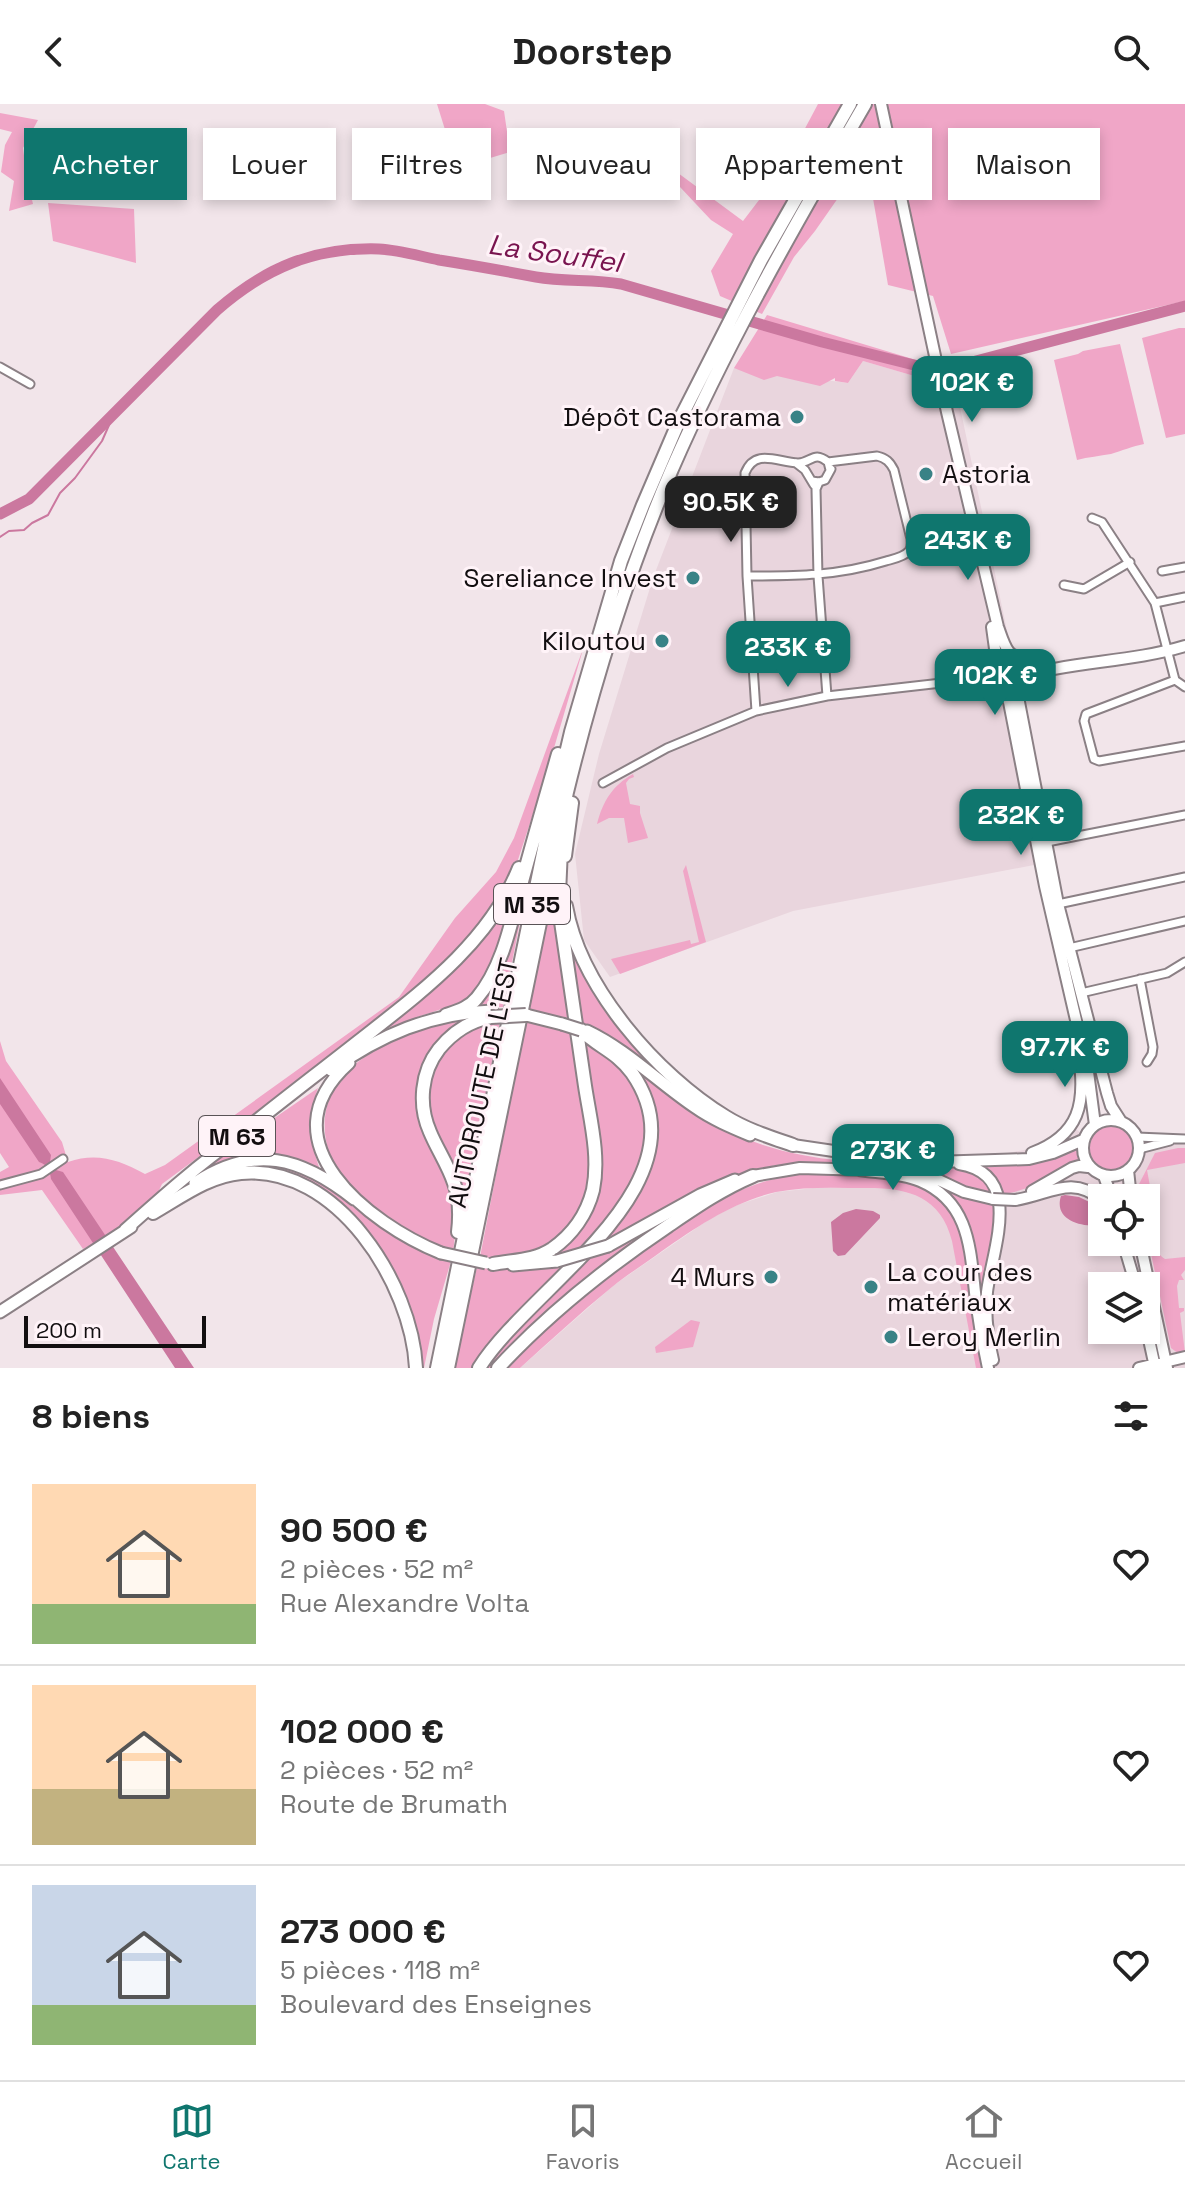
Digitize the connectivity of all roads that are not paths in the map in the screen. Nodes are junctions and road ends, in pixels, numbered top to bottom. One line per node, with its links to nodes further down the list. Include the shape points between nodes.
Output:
1 (850, 104): 4 (highway, AUTOROUTE DE L’EST / M 35, via 743,295)
2 (865, 104): 4 (highway, AUTOROUTE DE L’EST / M 35, via 756,299)
3 (882, 108): 11 (main road)
4 (728, 337): 12 (highway, AUTOROUTE DE L’EST / M 35, via 679,421); 34 (highway, AUTOROUTE DE L’EST / M 35, via 630,577)
5 (0, 367): 6 (street)
6 (30, 384)
7 (806, 466): 8 (street, via 817,456); 9 (street, via 807,477); 16 (street, via 759,459 748,465)
8 (829, 466): 9 (street, via 825,480); 17 (street, via 885,458 894,470 911,546 902,556 869,567)
9 (816, 484): 17 (street)
10 (1092, 518): 13 (street, via 1102,522)
11 (979, 542): 23 (main road, via 998,627); 24 (main road)
12 (621, 561): 39 (highway); 81 (highway, AUTOROUTE DE L’EST / M 35, via 561,774)
13 (1130, 562): 18 (street, via 1084,589); 20 (street)
14 (1185, 567): 15 (street)
15 (1162, 571)
16 (747, 576): 17 (street); 35 (street)
17 (818, 576): 33 (street)
18 (1064, 585)
19 (1185, 597): 20 (street)
20 (1155, 603): 22 (street)
21 (1185, 646): 22 (main road)
22 (1166, 650): 27 (main road); 29 (street)
23 (1010, 653): 24 (main road); 25 (main road)
24 (996, 656): 26 (main road)
25 (1022, 664): 27 (main road); 28 (main road)
26 (990, 666): 30 (street); 31 (main road)
27 (1045, 670): 28 (main road)
28 (1020, 680): 31 (main road, via 1012,686); 41 (main road, via 1019,702 1029,727)
29 (1175, 680): 32 (street); 36 (street, via 1086,714 1084,721 1099,761)
30 (959, 681): 31 (street); 33 (street)
31 (997, 683): 47 (main road, via 1009,702)
32 (1185, 687)
33 (827, 696): 35 (street)
34 (593, 697): 38 (highway); 90 (highway, AUTOROUTE DE L’EST / M 35, via 551,862)
35 (756, 711): 37 (street, via 667,748)
36 (1185, 746)
37 (603, 783)
38 (574, 794): 63 (highway, via 565,898 574,938 598,987 628,1029 687,1090 729,1119); 83 (highway, via 562,842 559,894 595,1178 585,1213 561,1242 533,1258)
39 (543, 806): 51 (highway, via 494,971 473,1003); 60 (highway, via 510,888 461,954 405,1005)
40 (1185, 815): 41 (street)
41 (1046, 840): 43 (main road)
42 (1185, 877): 43 (street)
43 (1058, 904): 45 (main road)
44 (1185, 921): 45 (street)
45 (1069, 948): 49 (main road)
46 (1185, 962): 48 (street)
47 (1064, 968): 58 (main road); 66 (main road, via 1082,1086 1073,1122 1057,1140 1036,1151)
48 (1140, 979): 49 (street); 56 (street, via 1153,1047)
49 (1081, 993): 57 (main road, via 1107,1093)
50 (491, 1014): 51 (main road, M 63); 52 (highway, bridge); 81 (highway, via 452,1034 434,1055 424,1082 426,1122 458,1196)
51 (446, 1015): 54 (main road, M 63)
52 (532, 1017): 53 (main road, bridge)
53 (581, 1030): 55 (highway)
54 (400, 1031): 60 (main road, M 63, via 357,1052); 77 (main road, via 341,1071 322,1101 318,1124 323,1154)
55 (597, 1038): 63 (main road, via 726,1125); 91 (highway, via 622,1060 644,1096 650,1119 645,1168 614,1220)
56 (1147, 1062)
57 (1120, 1120): 58 (main road); 59 (main road)
58 (1095, 1125): 62 (main road)
59 (1137, 1137): 61 (street); 64 (main road)
60 (234, 1139): 80 (main road, M 63)
61 (1183, 1139): 64 (street)
62 (1083, 1140): 66 (main road, via 1029,1159); 68 (main road)
63 (793, 1145): 67 (main road)
64 (1138, 1152): 70 (main road)
65 (61, 1160): 75 (street, via 41,1174)
66 (968, 1160): 67 (main road)
67 (933, 1162): 94 (main road, via 973,1168 998,1194 1001,1217 987,1301)
68 (1088, 1167): 72 (main road); 78 (main road, via 1075,1166)
69 (859, 1170): 71 (main road, M 63, via 800,1168); 78 (main road, M 63, bridge, via 926,1174 964,1192); 93 (main road, via 907,1176 936,1189 952,1205 965,1228)
70 (1128, 1170): 72 (main road); 74 (main road)
71 (753, 1176): 83 (main road, M 63, bridge, via 718,1186 608,1246 557,1261); 92 (highway, via 720,1191 625,1256)
72 (1104, 1176): 73 (main road)
73 (1107, 1184)
74 (1130, 1184)
75 (0, 1185)
76 (1088, 1191): 78 (main road, via 1066,1186)
77 (354, 1199): 79 (main road, M 63, via 306,1168 255,1159 211,1173); 83 (main road, M 63, bridge, via 393,1229 441,1253)
78 (1015, 1199)
79 (153, 1213): 80 (main road, M 63); 88 (highway, via 208,1181 237,1173 268,1173 310,1189 342,1213 378,1256 399,1296)
80 (122, 1232): 84 (main road, M 63)
81 (461, 1251): 89 (highway, AUTOROUTE DE L’EST / M 35)
82 (1142, 1256): 87 (main road)
83 (490, 1264)
84 (0, 1312)
85 (1153, 1344): 87 (main road)
86 (1185, 1360): 87 (main road)
87 (1162, 1366): 95 (main road)
88 (416, 1368)
89 (437, 1368)
90 (448, 1368)
91 (479, 1368)
92 (498, 1368)
93 (986, 1368)
94 (995, 1368)
95 (1139, 1368)

